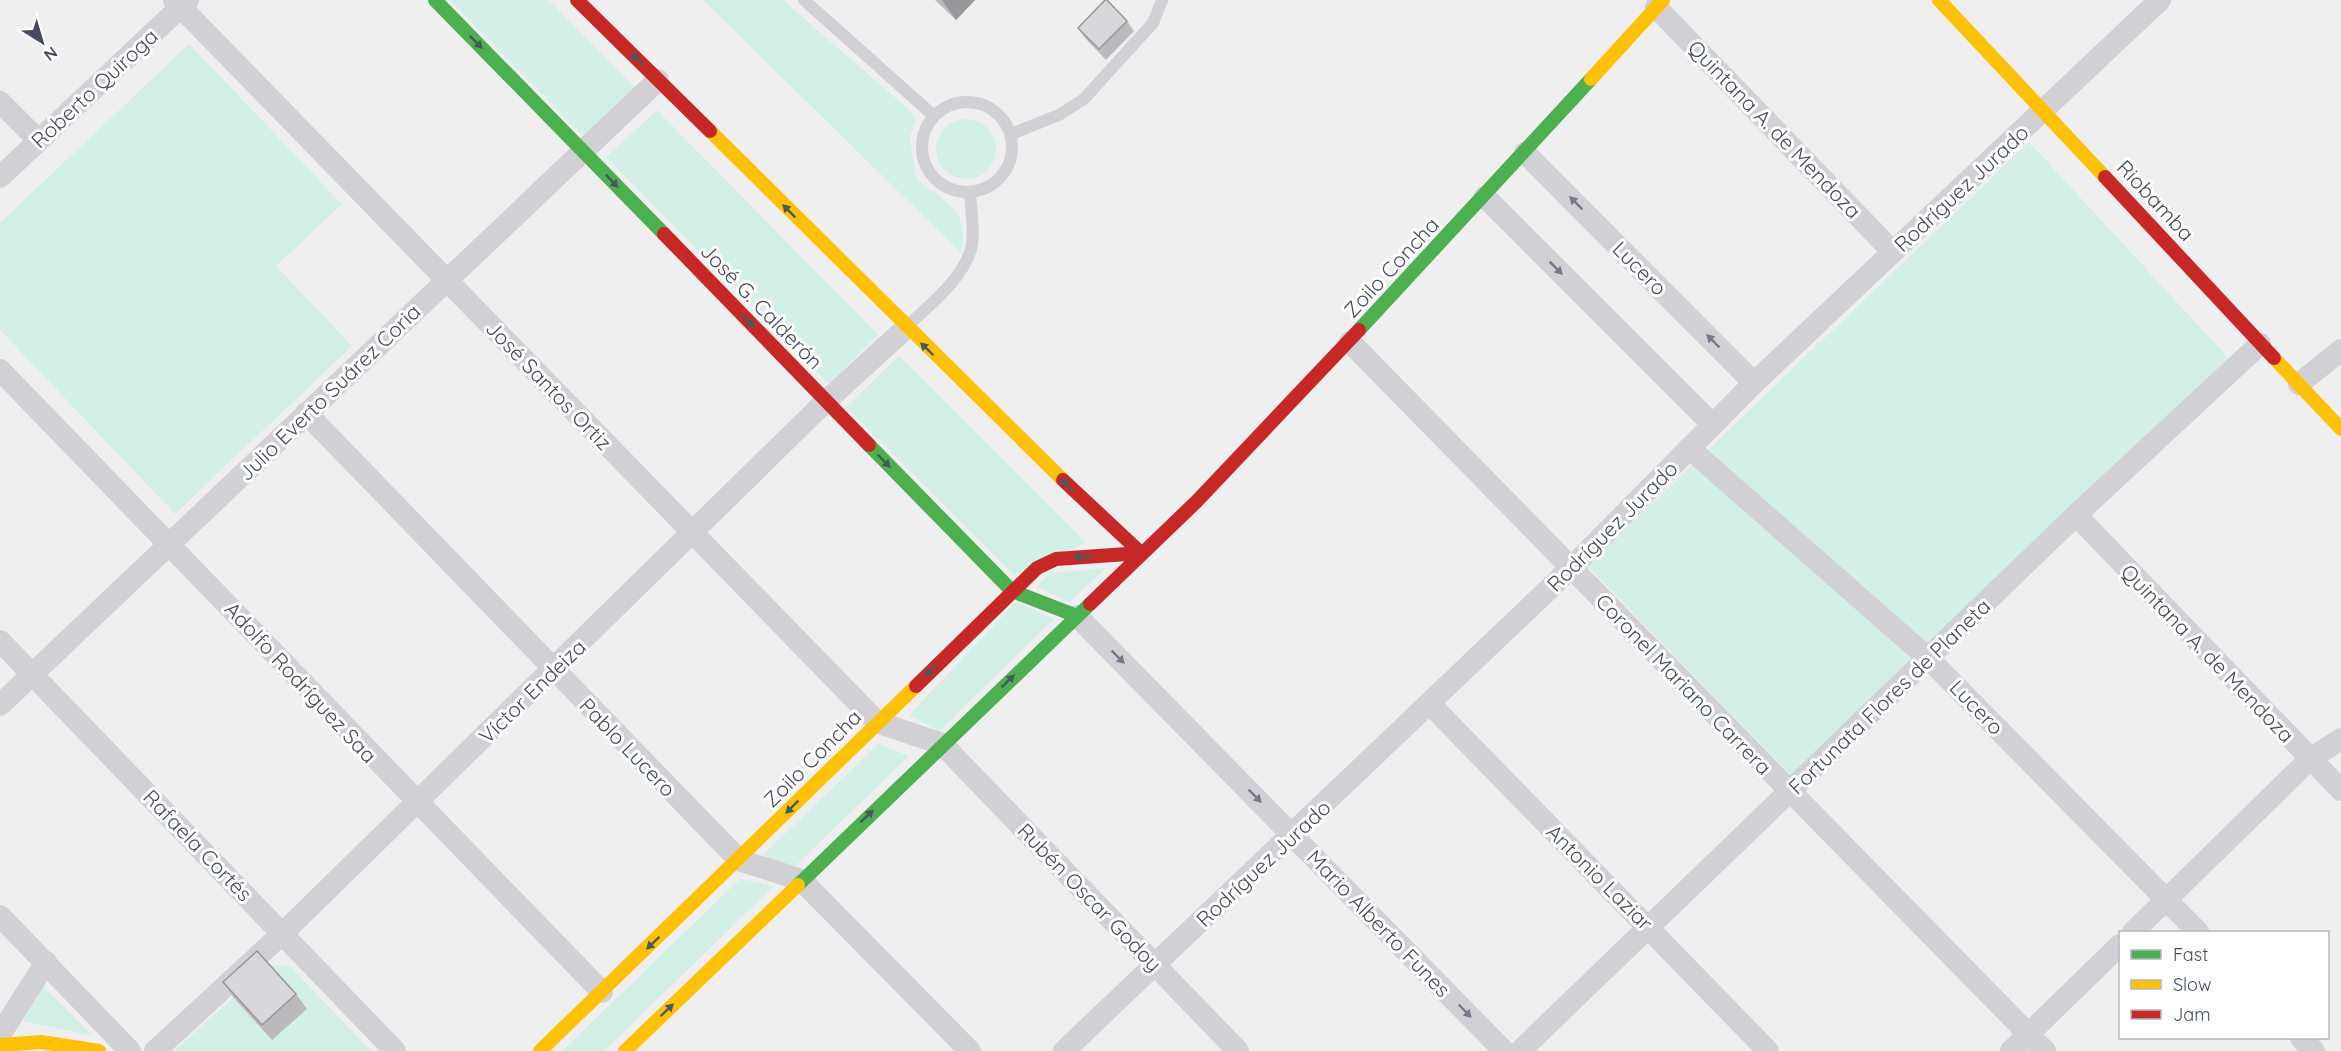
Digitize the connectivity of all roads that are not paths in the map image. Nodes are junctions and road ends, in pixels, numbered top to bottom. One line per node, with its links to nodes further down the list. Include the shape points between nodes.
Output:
1 (435, 0): 15 (street, José G. Calderón, one-way to 15)
2 (577, 0): 9 (street, one-way to 2)
3 (804, 0): 12 (lane)
4 (1162, 0): 13 (lane, via 1154,23 1084,99 1059,115)
5 (1939, 0): 11 (street, Riobamba)
6 (2160, 0): 11 (street, Rodríguez Jurado)
7 (181, 2): 14 (street, Roberto Quiroga); 21 (street, José Santos Ortiz)
8 (1659, 3): 16 (street, Zoilo Concha); 20 (street, Quintana A. de Mendoza)
9 (658, 80): 15 (street, Julio Everto Suárez Coria); 22 (street, one-way to 9)
10 (0, 102): 14 (street)
11 (2044, 110): 20 (street, Rodríguez Jurado); 24 (street, Riobamba)
12 (934, 116): 13 (lane, via 957,103 984,105 1005,122); 18 (lane, via 922,141 926,167 944,187)
13 (1011, 134): 18 (lane, via 1010,161 1004,173 995,183)
14 (38, 140): 17 (street, Roberto Quiroga)
15 (582, 150): 21 (street, Julio Everto Suárez Coria); 29 (street, José G. Calderón, one-way to 29)
16 (1525, 153): 19 (street, Zoilo Concha); 27 (street, Lucero, one-way to 16)
17 (0, 177)
18 (970, 193): 22 (lane, via 972,247 964,265)
19 (1485, 197): 23 (street, Zoilo Concha); 31 (street, one-way to 31)
20 (1893, 252): 27 (street, Rodríguez Jurado)
21 (447, 279): 30 (street, Julio Everto Suárez Coria); 35 (street, José Santos Ortiz)
22 (906, 328): 29 (street, Víctor Endeiza); 37 (street, one-way to 22)
23 (1350, 342): 37 (street, Zoilo Concha, via 1197,501); 38 (street, Coronel Mariano Carrera)
24 (2260, 344): 28 (street, Riobamba); 34 (street, Fortunata Flores de Planeta)
25 (2341, 350): 28 (street)
26 (0, 370): 36 (street, Adolfo Rodríguez Saa)
27 (1754, 383): 31 (street, Rodríguez Jurado)
28 (2299, 384): 32 (street, Riobamba)
29 (825, 402): 35 (street, Víctor Endeiza); 39 (street, José G. Calderón, one-way to 39)
30 (306, 413): 36 (street, Julio Everto Suárez Coria); 43 (street, Pablo Lucero)
31 (1712, 424): 33 (street, Rodríguez Jurado)
32 (2341, 429)
33 (1689, 447): 38 (street, Rodríguez Jurado); 42 (street, Lucero)
34 (2076, 515): 42 (street, Fortunata Flores de Planeta); 50 (street, Quintana A. de Mendoza)
35 (693, 534): 43 (street, Víctor Endeiza); 47 (street, José Santos Ortiz)
36 (170, 544): 44 (street, Julio Everto Suárez Coria); 53 (street, Adolfo Rodríguez Saa)
37 (1141, 553): 39 (street, Zoilo Concha, one-way to 39, via 1056,559 1037,568); 40 (street, Zoilo Concha)
38 (1571, 568): 45 (street, Rodríguez Jurado); 52 (street, Coronel Mariano Carrera)
39 (1012, 591): 40 (street, José G. Calderón); 47 (street, Zoilo Concha, one-way to 47)
40 (1077, 616): 49 (street, Zoilo Concha, one-way to 40); 54 (street, Mario Alberto Funes, one-way to 54)
41 (0, 641): 44 (street, Rafaela Cortés)
42 (1929, 659): 52 (street, Fortunata Flores de Planeta); 57 (street, Lucero)
43 (554, 670): 53 (street, Víctor Endeiza); 55 (street, Pablo Lucero)
44 (32, 673): 46 (street, Julio Everto Suárez Coria); 62 (street, Rafaela Cortés)
45 (1430, 704): 54 (street, Rodríguez Jurado); 59 (street, Antonio Laziar)
46 (0, 705)
47 (877, 722): 49 (street, José Santos Ortiz); 55 (street, Zoilo Concha, one-way to 55)
48 (2341, 739): 50 (street)
49 (942, 744): 56 (street, Zoilo Concha, one-way to 49); 65 (street, Rubén Oscar Godoy)
50 (2310, 759): 51 (street, Quintana A. de Mendoza); 57 (street)
51 (2341, 790)
52 (1789, 791): 59 (street, Fortunata Flores de Planeta); 68 (street, Coronel Mariano Carrera)
53 (417, 804): 62 (street, Víctor Endeiza); 66 (street, Adolfo Rodríguez Saa)
54 (1294, 834): 65 (street, Rodríguez Jurado); 79 (street, Mario Alberto Funes, one-way to 79)
55 (739, 860): 56 (street, Pablo Lucero); 66 (street, Zoilo Concha, one-way to 66)
56 (801, 880): 75 (street, Zoilo Concha, one-way to 56); 76 (street, Pablo Lucero)
57 (2166, 900): 60 (street); 61 (street, Lucero)
58 (0, 915): 64 (street)
59 (1649, 926): 80 (street, Fortunata Flores de Planeta); 81 (street, Antonio Laziar)
60 (2135, 931)
61 (2196, 931)
62 (283, 933): 72 (street, Víctor Endeiza); 73 (street, Rafaela Cortés)
63 (2119, 947): 68 (street)
64 (46, 962): 67 (street); 71 (street)
65 (1156, 964): 77 (street, Rodríguez Jurado); 78 (street, Rubén Oscar Godoy)
66 (602, 992): 74 (street, Zoilo Concha)
67 (1, 1033): 70 (street)
68 (2028, 1034): 82 (street); 83 (street, Coronel Mariano Carrera)
69 (2302, 1039): 84 (street)
70 (99, 1051)
71 (130, 1051)
72 (155, 1051)
73 (395, 1051)
74 (540, 1051)
75 (624, 1051)
76 (970, 1051)
77 (1064, 1051)
78 (1238, 1051)
79 (1504, 1051)
80 (1520, 1051)
81 (1768, 1051)
82 (2011, 1051)
83 (2044, 1051)
84 (2314, 1051)

